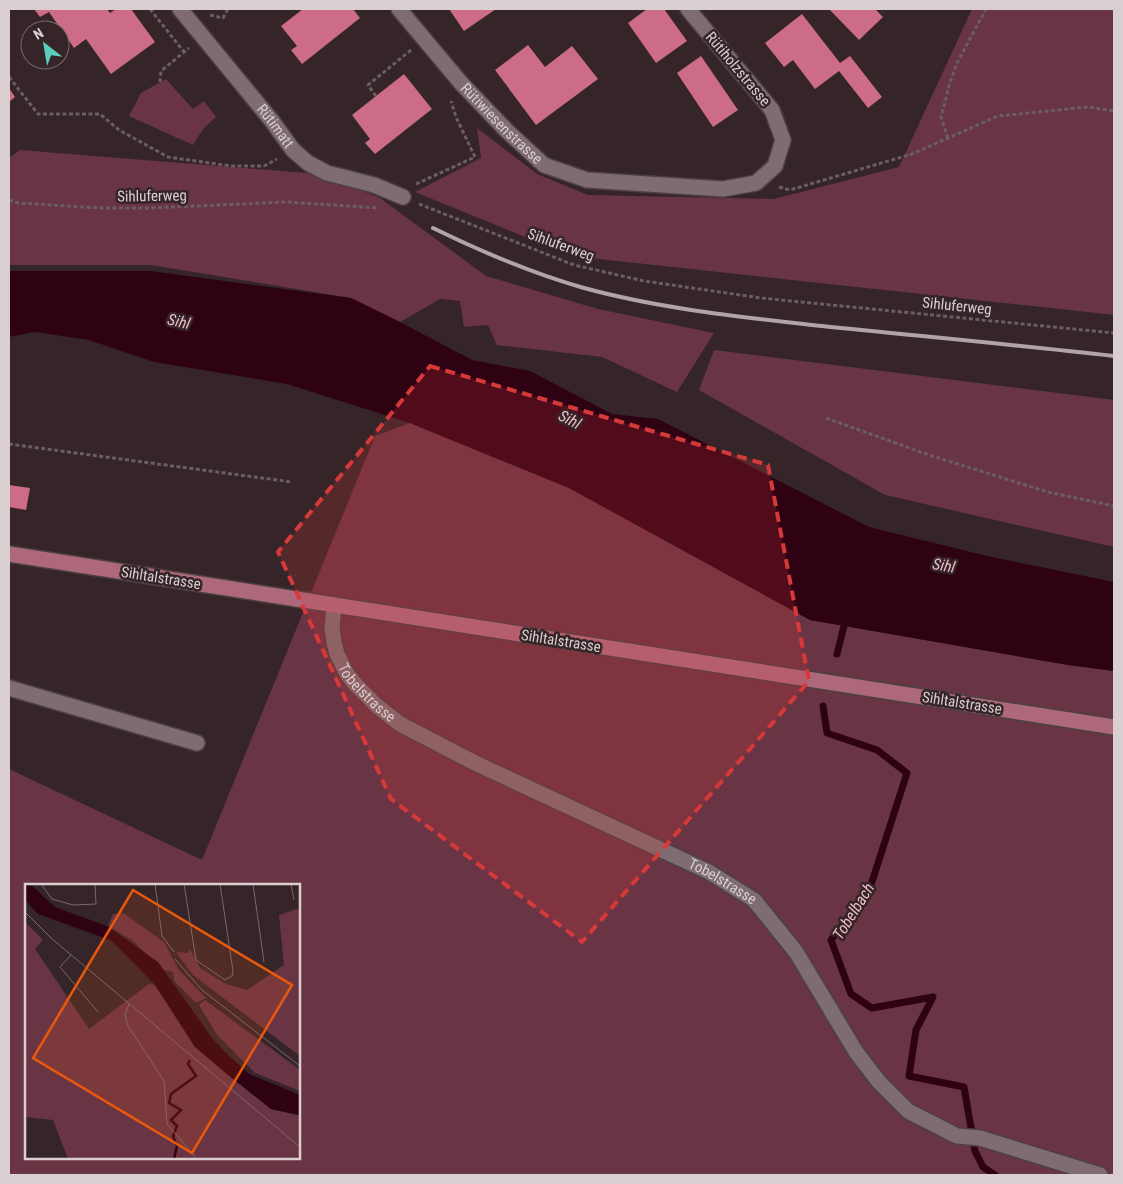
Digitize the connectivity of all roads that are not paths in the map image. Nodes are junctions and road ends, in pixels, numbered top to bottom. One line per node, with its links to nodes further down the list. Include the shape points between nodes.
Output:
1 (180, 9): 5 (street, Rütimatt, via 293,150 308,163)
2 (399, 9): 4 (street, Rütiwiesenstrasse, via 461,82 544,165 587,180 723,189)
3 (688, 9): 4 (street, Rütiholzstrasse, via 772,110 783,140 775,166)
4 (756, 183)
5 (403, 198)
6 (9, 554): 7 (main road, Sihltalstrasse)
7 (334, 605): 9 (main road, Sihltalstrasse); 11 (street, Tobelstrasse, via 332,628 337,654 347,674 377,706 400,724 475,764 709,872 754,900 796,952 856,1052 879,1082 908,1111 957,1136 974,1138)
8 (9, 688): 10 (street)
9 (1114, 727)
10 (197, 743)
11 (1100, 1175)

